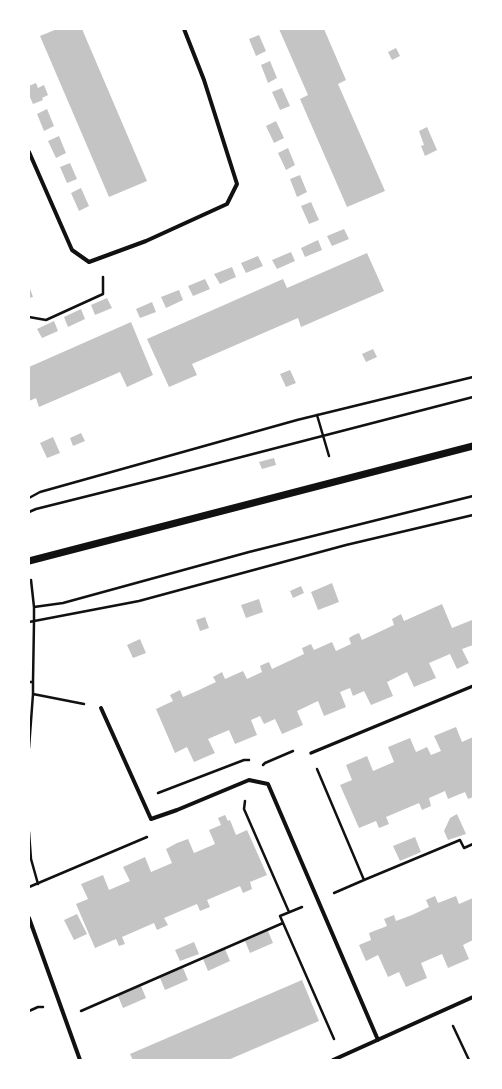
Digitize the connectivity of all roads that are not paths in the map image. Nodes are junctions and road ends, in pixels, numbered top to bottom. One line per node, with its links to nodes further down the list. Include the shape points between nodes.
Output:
1 (184, 29): 2 (street, via 204,80 237,184 227,204 146,241 89,262 72,250)
2 (29, 152)
3 (473, 446): 4 (street)
4 (29, 561)
5 (473, 686): 7 (street)
6 (101, 708): 10 (street, via 152,819 249,780 268,784)
7 (311, 753)
8 (29, 918): 11 (street)
9 (473, 997): 10 (street)
10 (378, 1040): 12 (street)
11 (80, 1060)
12 (333, 1060)

